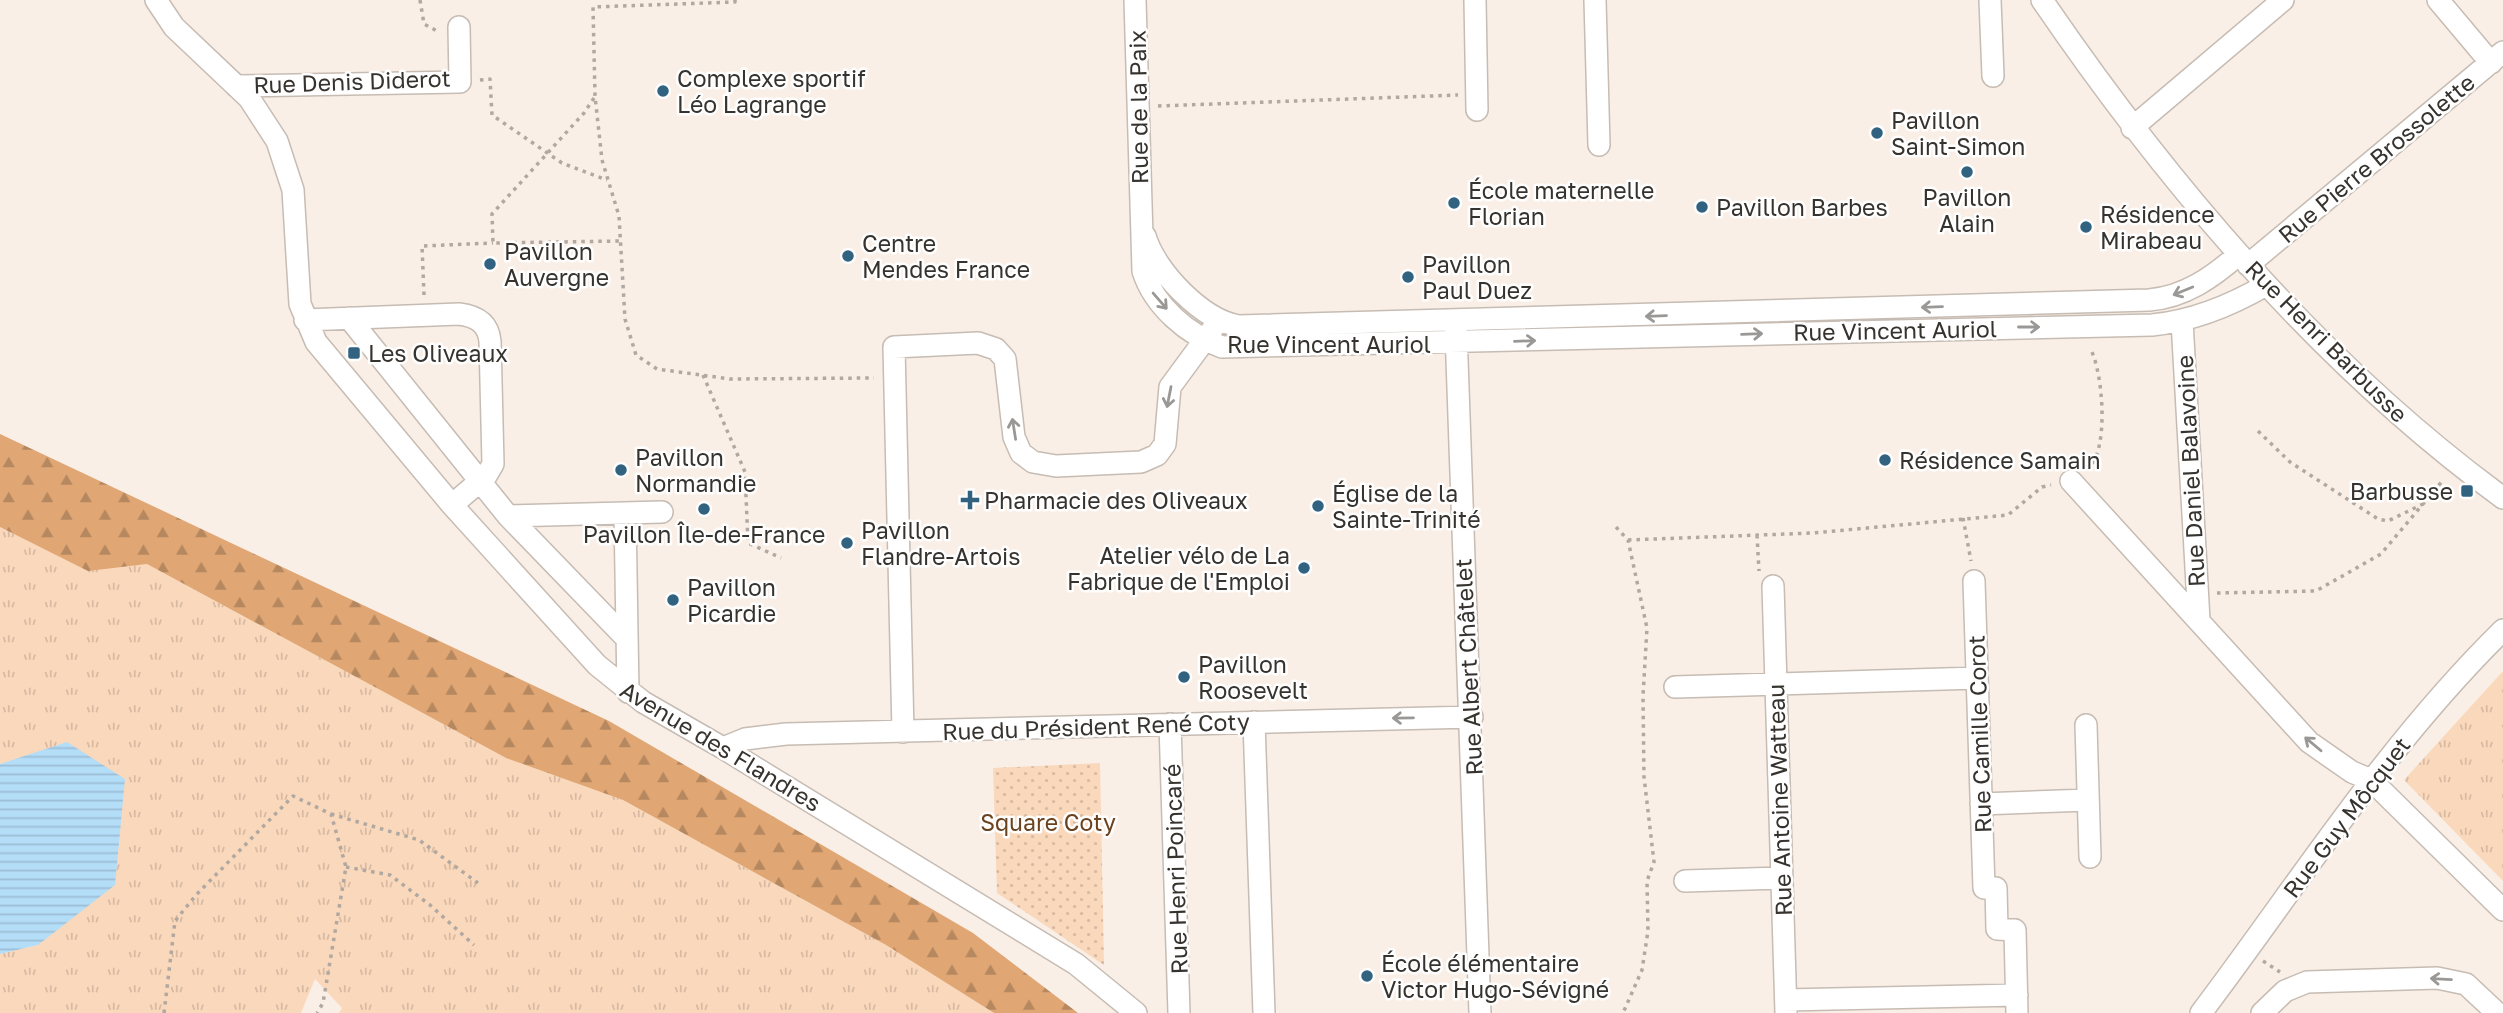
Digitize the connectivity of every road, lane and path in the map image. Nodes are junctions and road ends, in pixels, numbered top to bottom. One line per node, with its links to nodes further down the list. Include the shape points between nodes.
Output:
1 (156, 0): 19 (street, Rue Denis Diderot, via 174,26)
2 (420, 0): 14 (path)
3 (610, 0): 13 (path)
4 (735, 0): 12 (path)
5 (1135, 0): 22 (street, Rue de la Paix)
6 (1475, 0): 21 (street)
7 (1595, 0): 24 (street)
8 (1990, 0): 17 (street)
9 (2042, 0): 23 (street, Rue Henri Barbusse)
10 (2283, 0): 23 (street)
11 (2438, 0): 16 (street)
12 (658, 3): 13 (path)
13 (610, 7): 20 (path, via 593,7)
14 (424, 23)
15 (459, 27): 18 (street, Rue Denis Diderot)
16 (2497, 57): 30 (street, Rue Pierre Brossolette)
17 (1993, 76)
18 (460, 82): 19 (street, Rue Denis Diderot); 25 (path, via 490,79 492,115)
19 (236, 86): 31 (street, Rue Denis Diderot, via 271,129 289,169)
20 (595, 96): 25 (path); 26 (path)
21 (1477, 102): 22 (path)
22 (1138, 106): 27 (street, Rue de la Paix)
23 (2132, 128): 30 (street, Rue Henri Barbusse)
24 (1599, 145)
25 (547, 152): 26 (path, via 562,163); 29 (path, via 492,214)
26 (607, 180): 28 (path, via 619,216)
27 (1140, 214): 35 (street, Rue Vincent Auriol, via 1159,267); 40 (street, Rue Vincent Auriol, one-way to 40, via 1141,258 1148,285 1168,310)
28 (621, 241): 29 (path); 42 (path, via 625,319 636,355 657,369)
29 (493, 243): 33 (path, via 422,246)
30 (2244, 260): 32 (street, Rue Henri Barbusse); 37 (street, Rue Vincent Auriol, one-way to 37, via 2194,287 2149,300)
31 (298, 261): 36 (street, Avenue des Flandres)
32 (2266, 285): 38 (street, Rue Vincent Auriol); 45 (street, Rue Henri Barbusse)
33 (425, 315): 34 (street); 46 (street, via 467,315 481,321 489,334 494,456)
34 (349, 318): 36 (street); 46 (street)
35 (1218, 319): 37 (street, Rue Vincent Auriol, via 1239,326); 40 (street)
36 (304, 320): 50 (street, Avenue des Flandres, via 329,359)
37 (1456, 321): 41 (street, Rue Albert Châtelet)
38 (2182, 321): 39 (street, Rue Vincent Auriol); 61 (street, Rue Daniel Balavoine)
39 (2079, 328): 41 (street, Rue Vincent Auriol, one-way to 39); 47 (path, via 2098,362 2100,448 2091,466)
40 (1206, 340): 41 (street, Rue Vincent Auriol, via 1236,349); 43 (street, one-way to 43, via 1170,387 1165,444 1157,455 1140,462 1056,467 1033,462 1021,453 1014,437 1005,359 996,348 978,343 894,347)
41 (1457, 344): 69 (street, Rue Albert Châtelet, via 1464,618)
42 (702, 375): 43 (path, via 730,379); 58 (path, via 745,472 748,543)
43 (895, 378): 73 (street)
44 (2258, 430): 49 (path, via 2290,461 2378,519 2388,520)
45 (2456, 462): 48 (street, Rue Henri Barbusse); 49 (path)
46 (480, 481): 50 (street); 53 (street)
47 (2071, 481): 54 (path, via 2042,487 2008,515); 62 (street, Rue Daniel Balavoine)
48 (2503, 498)
49 (2426, 503): 61 (path, via 2381,554 2316,591)
50 (452, 505): 68 (street, Avenue des Flandres, via 587,655)
51 (662, 512): 52 (street)
52 (625, 514): 53 (street); 64 (street)
53 (508, 516): 64 (street)
54 (1963, 519): 56 (path); 59 (path)
55 (1616, 527): 57 (path)
56 (1757, 535): 57 (path); 60 (path, via 1759,574)
57 (1628, 540): 96 (path, via 1647,628 1644,777 1654,862 1647,881 1648,932 1642,970)
58 (781, 558)
59 (1974, 581): 65 (street, Rue Camille Corot)
60 (1773, 586): 66 (street, Rue Antoine Watteau)
61 (2197, 593): 62 (street, Rue Daniel Balavoine)
62 (2199, 621): 75 (street, Rue Daniel Balavoine, one-way to 62, via 2309,742)
63 (2503, 631): 75 (street, Rue Guy Môcquet, via 2433,704)
64 (627, 639): 68 (street)
65 (1977, 678): 66 (street); 77 (street, Rue Camille Corot)
66 (1776, 683): 67 (street); 81 (street, Rue Antoine Watteau)
67 (1675, 687)
68 (628, 692): 74 (street, Avenue des Flandres)
69 (1472, 717): 70 (street, Rue du Président René Coty, one-way to 70); 95 (street, Rue Albert Châtelet)
70 (1254, 722): 71 (street, Rue du Président René Coty); 94 (street)
71 (1170, 724): 73 (street, Rue du Président René Coty); 93 (street, Rue Henri Poincaré)
72 (2086, 725): 76 (street)
73 (903, 732): 74 (street, Rue du Président René Coty, via 764,736)
74 (723, 748): 92 (street, Avenue des Flandres, via 1076,964)
75 (2371, 780): 84 (street, Rue Daniel Balavoine); 86 (street, Rue Guy Môcquet)
76 (2088, 800): 77 (street); 79 (street)
77 (1981, 804): 88 (street, Rue Camille Corot, via 1984,888 1996,888 1997,929 2015,929)
78 (331, 814): 80 (path); 83 (path, via 419,840); 90 (path, via 293,796 196,895 175,921)
79 (2090, 857)
80 (346, 867): 85 (path, via 390,876); 91 (path, via 323,1003)
81 (1782, 878): 82 (street); 89 (street, Rue Antoine Watteau)
82 (1685, 881)
83 (478, 883)
84 (2503, 910)
85 (474, 945)
86 (2247, 950): 87 (path); 97 (street, Rue Guy Môcquet)
87 (2296, 985): 98 (street); 99 (street, one-way to 87, via 2473,989 2447,979)
88 (2017, 1004): 89 (street)
89 (1786, 1007)
90 (164, 1013)
91 (317, 1013)
92 (1136, 1013)
93 (1179, 1013)
94 (1264, 1013)
95 (1480, 1013)
96 (1623, 1013)
97 (2201, 1013)
98 (2262, 1013)
99 (2497, 1013)

